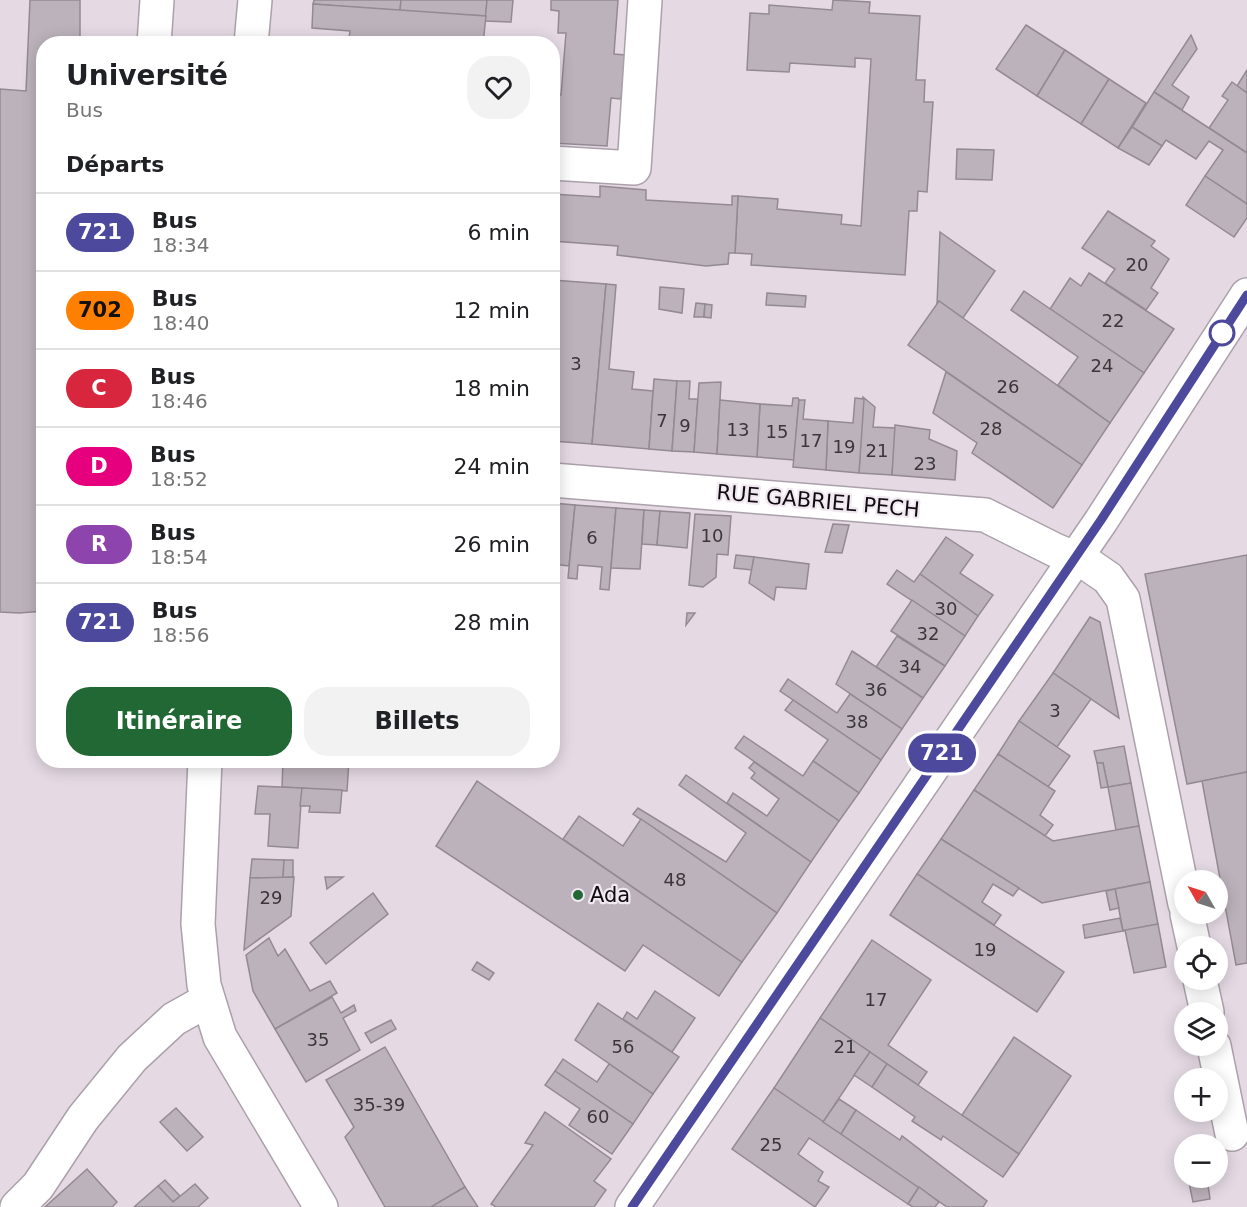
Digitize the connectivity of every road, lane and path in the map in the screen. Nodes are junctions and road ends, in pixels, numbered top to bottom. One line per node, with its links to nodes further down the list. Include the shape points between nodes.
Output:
1 (157, 0): 4 (main road)
2 (255, 0): 5 (main road)
3 (645, 0): 6 (main road, via 633,168)
4 (155, 36)
5 (252, 36)
6 (560, 163)
7 (1247, 295): 9 (main road)
8 (560, 481): 9 (main road, RUE GABRIEL PECH, via 985,514)
9 (1075, 559): 11 (main road, RUE GABRIEL PECH, via 1108,578 1123,599); 17 (main road)
10 (205, 768): 12 (main road, via 198,924)
11 (1178, 870)
12 (208, 1000): 15 (main road, via 174,1019 132,1058 83,1118 38,1186); 16 (main road, via 220,1037)
13 (1216, 1056): 14 (main road)
14 (1232, 1134)
15 (17, 1207)
16 (321, 1207)
17 (632, 1207)

